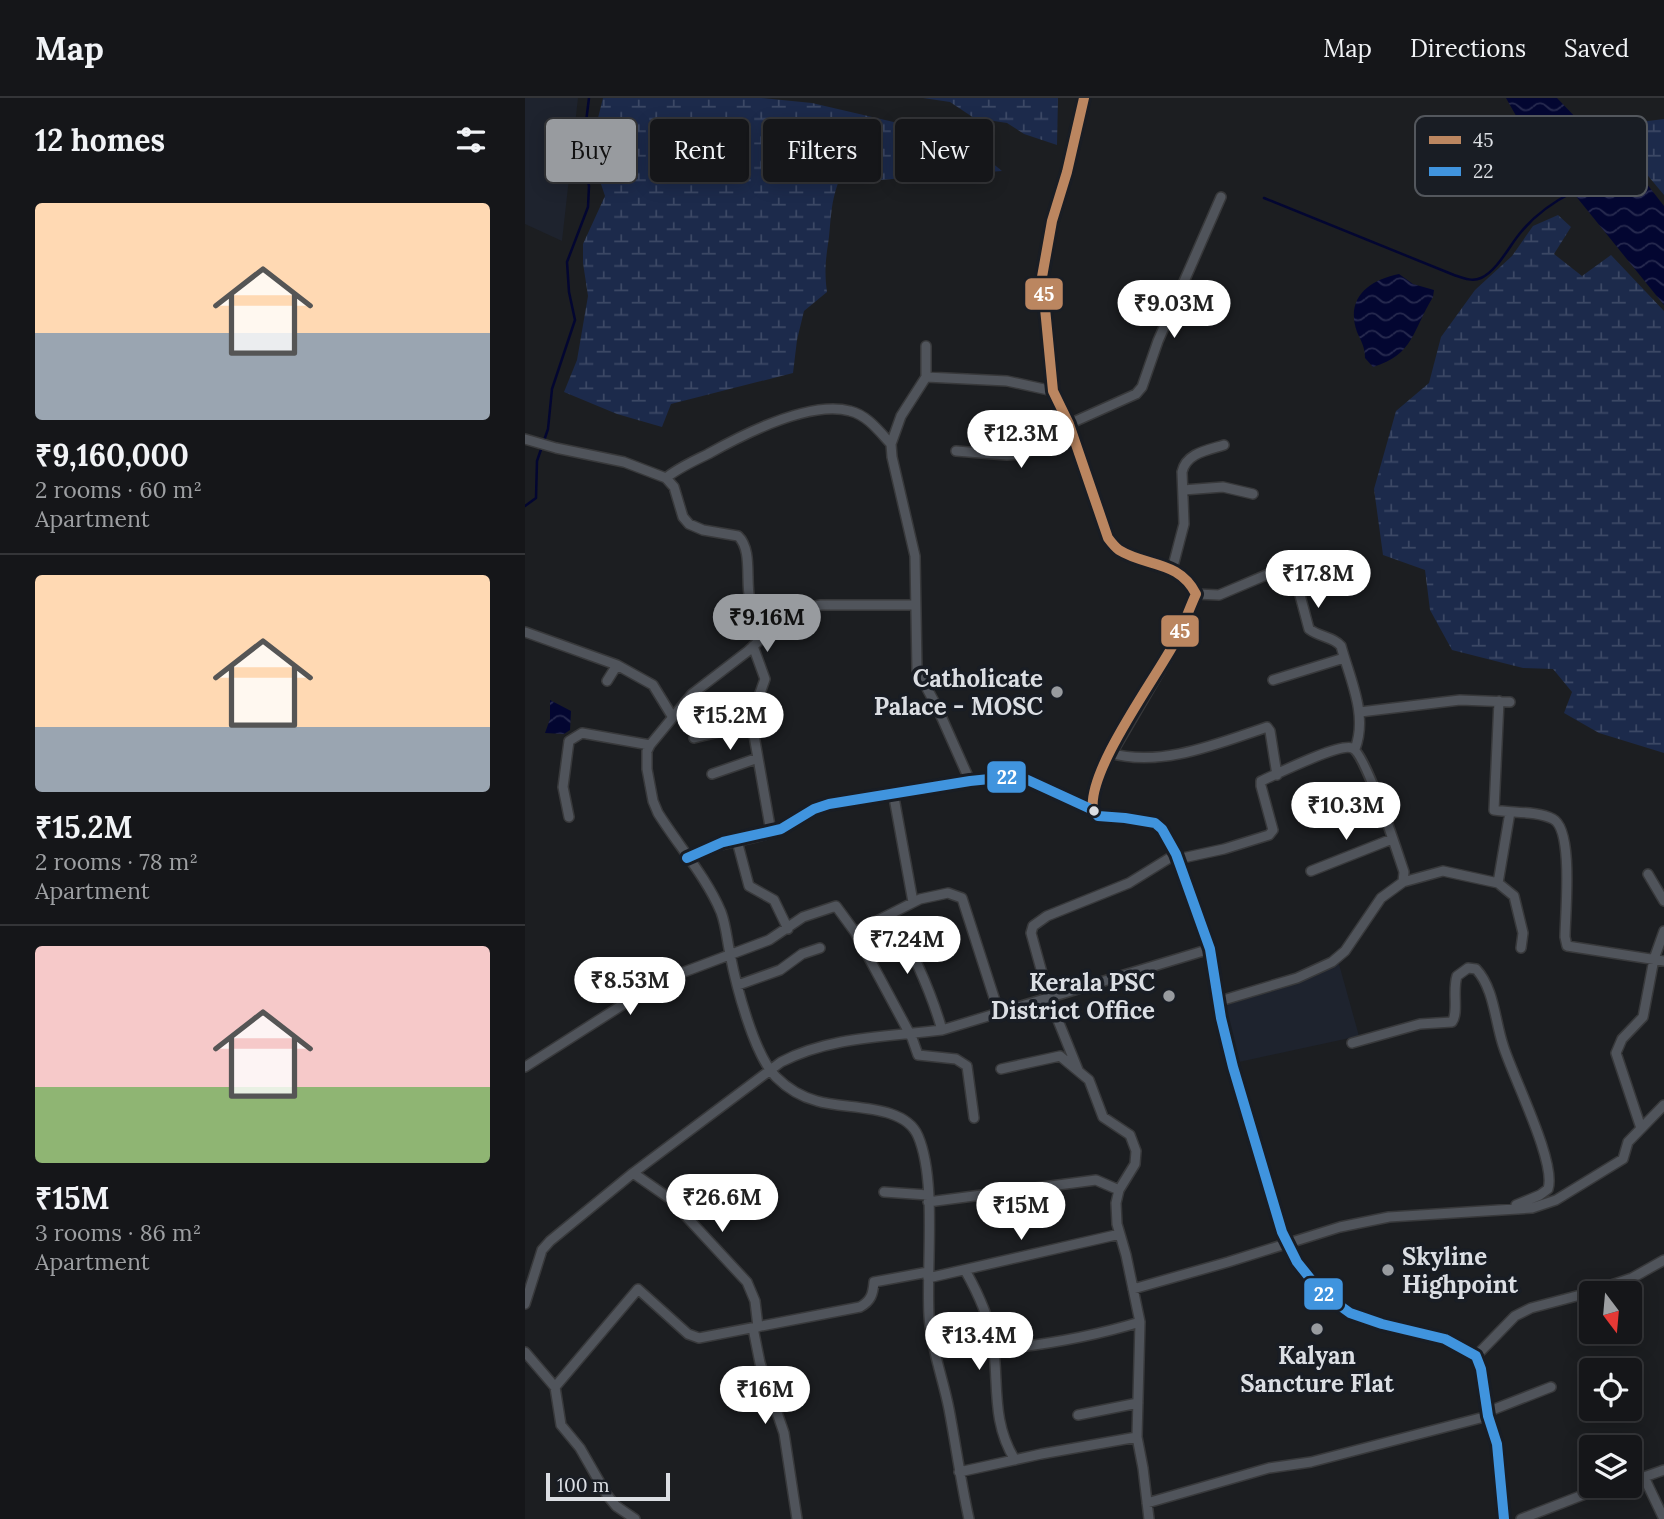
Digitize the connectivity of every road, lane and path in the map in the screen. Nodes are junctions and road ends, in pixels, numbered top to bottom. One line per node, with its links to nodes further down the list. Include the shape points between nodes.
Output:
1 (1084, 98): 5 (main road, via 1042,277)
2 (1221, 197): 6 (street, via 1139,392)
3 (926, 346): 4 (street)
4 (926, 377): 5 (street, via 1007,381); 8 (street, via 901,416)
5 (1053, 391): 6 (main road)
6 (1069, 424): 10 (street, via 1020,455); 14 (main road, via 1108,538 1119,550)
7 (528, 440): 11 (street, via 624,462)
8 (891, 444): 11 (street, via 863,416 848,410 823,411 759,426); 16 (street, via 915,556)
9 (1224, 445): 12 (street, via 1187,461)
10 (956, 451)
11 (666, 478): 17 (street, via 689,524 742,539 750,599)
12 (1183, 490): 13 (street, via 1223,486); 14 (street, via 1184,524)
13 (1253, 494)
14 (1172, 570): 15 (main road)
15 (1196, 594): 20 (street, via 1219,595 1290,567 1309,629 1339,643); 30 (main road, via 1178,638)
16 (915, 605): 17 (street, via 821,605 791,611); 34 (street, via 917,670)
17 (761, 625): 19 (street, via 762,636)
18 (525, 632): 21 (street)
19 (753, 646): 25 (street, via 692,694); 26 (street, via 765,680 758,718)
20 (1344, 658): 22 (street); 24 (street)
21 (617, 666): 23 (street); 25 (street, via 653,685)
22 (1273, 680)
23 (607, 681)
24 (1360, 712): 29 (street); 37 (street, via 1460,700 1505,701 1494,810)
25 (672, 716): 28 (street)
26 (752, 724): 27 (street); 31 (street)
27 (694, 738)
28 (650, 745): 38 (street, via 582,733 569,741 563,787); 43 (street, via 646,758 653,801)
29 (1355, 749): 33 (street, via 1332,750); 40 (street)
30 (1110, 753): 33 (street, via 1138,759 1165,755 1233,740 1266,727); 36 (main road, via 1101,768)
31 (758, 758): 32 (street); 39 (street)
32 (712, 774)
33 (1277, 775): 42 (street, via 1260,782 1271,834 1224,849)
34 (971, 781): 35 (street); 36 (street, via 1019,776)
35 (893, 792): 39 (street, via 829,804); 49 (street)
36 (1093, 810): 42 (main road, via 1098,816 1155,823)
37 (1510, 812): 47 (street); 58 (street, via 1553,819 1561,828 1567,946)
38 (569, 817)
39 (771, 832): 41 (street)
40 (1392, 839): 44 (street); 46 (street)
41 (737, 841): 43 (street, via 723,842); 51 (street, via 749,886 774,900)
42 (1177, 856): 56 (main road); 60 (street, via 1033,926)
43 (687, 858): 57 (street, via 720,911)
44 (1311, 871)
45 (1648, 874): 48 (street)
46 (1403, 882): 47 (street, via 1443,871); 61 (street, via 1381,898 1345,951 1332,962 1297,978)
47 (1498, 883): 55 (street, via 1514,896 1523,933)
48 (1664, 901)
49 (913, 902): 50 (street); 62 (street, via 948,893 962,898)
50 (891, 914): 53 (street); 63 (street, via 924,975)
51 (788, 929): 53 (street, via 803,917 836,906); 57 (street)
52 (1664, 931): 58 (street)
53 (855, 932): 64 (street)
54 (820, 948): 59 (street, via 780,970)
55 (1521, 948)
56 (1210, 949): 60 (street); 61 (main road)
57 (730, 956): 59 (street); 66 (street, via 660,981)
58 (1659, 960): 72 (street, via 1643,1017 1622,1039 1616,1053)
59 (738, 985): 68 (street, via 759,1052)
60 (1049, 998): 62 (street); 69 (street)
61 (1220, 1001): 79 (main road, via 1233,1067)
62 (999, 1013): 63 (street)
63 (942, 1030): 64 (street)
64 (910, 1035): 68 (street, via 830,1044 794,1055); 71 (street, via 918,1055 956,1059 967,1066)
65 (1352, 1043): 77 (street, via 1420,1024 1449,1024 1457,1013 1453,997 1457,976 1468,968 1482,976 1550,1180 1540,1195)
66 (525, 1067)
67 (1001, 1069): 69 (street, via 1060,1056)
68 (770, 1070): 73 (street); 76 (street, via 785,1085 818,1102 907,1121 921,1145)
69 (1079, 1072): 74 (street, via 1089,1080 1103,1117 1130,1135 1134,1143 1135,1164)
70 (1664, 1105): 72 (street)
71 (974, 1118)
72 (1641, 1129): 77 (street, via 1628,1142 1623,1159 1556,1200 1532,1208)
73 (633, 1173): 84 (street, via 542,1250); 86 (street, via 669,1198 747,1282 755,1301)
74 (1119, 1191): 76 (street, via 1096,1180); 78 (street)
75 (884, 1192): 76 (street)
76 (928, 1198): 82 (street)
77 (1505, 1208): 79 (street, via 1389,1217)
78 (1120, 1234): 81 (street); 83 (street)
79 (1286, 1244): 83 (street); 89 (main road, via 1307,1276 1350,1313 1445,1339)
80 (1664, 1260): 89 (street, via 1632,1278 1515,1316)
81 (965, 1270): 82 (street); 87 (street, via 986,1313)
82 (928, 1275): 86 (street, via 874,1282 873,1295 860,1307); 98 (street, via 932,1340)
83 (1133, 1289): 85 (street)
84 (525, 1304)
85 (1139, 1322): 87 (street, via 1100,1334); 92 (street)
86 (755, 1327): 90 (street, via 699,1338 688,1334 638,1289); 103 (street, via 759,1363 787,1446)
87 (994, 1350): 96 (street, via 998,1415)
88 (525, 1352): 90 (street)
89 (1476, 1356): 93 (main road)
90 (555, 1387): 102 (street, via 561,1424 615,1506)
91 (1551, 1387): 93 (street)
92 (1137, 1403): 94 (street); 95 (street)
93 (1488, 1414): 101 (street); 106 (main road, via 1497,1444)
94 (1078, 1415)
95 (1137, 1437): 96 (street); 101 (street)
96 (1015, 1460): 98 (street)
97 (1664, 1470): 99 (street)
98 (959, 1472): 104 (street)
99 (1644, 1477): 108 (street)
100 (1579, 1496): 107 (street)
101 (1147, 1503): 105 (street)
102 (635, 1519)
103 (797, 1519)
104 (969, 1519)
105 (1149, 1519)
106 (1504, 1519)
107 (1521, 1519)
108 (1664, 1519)

